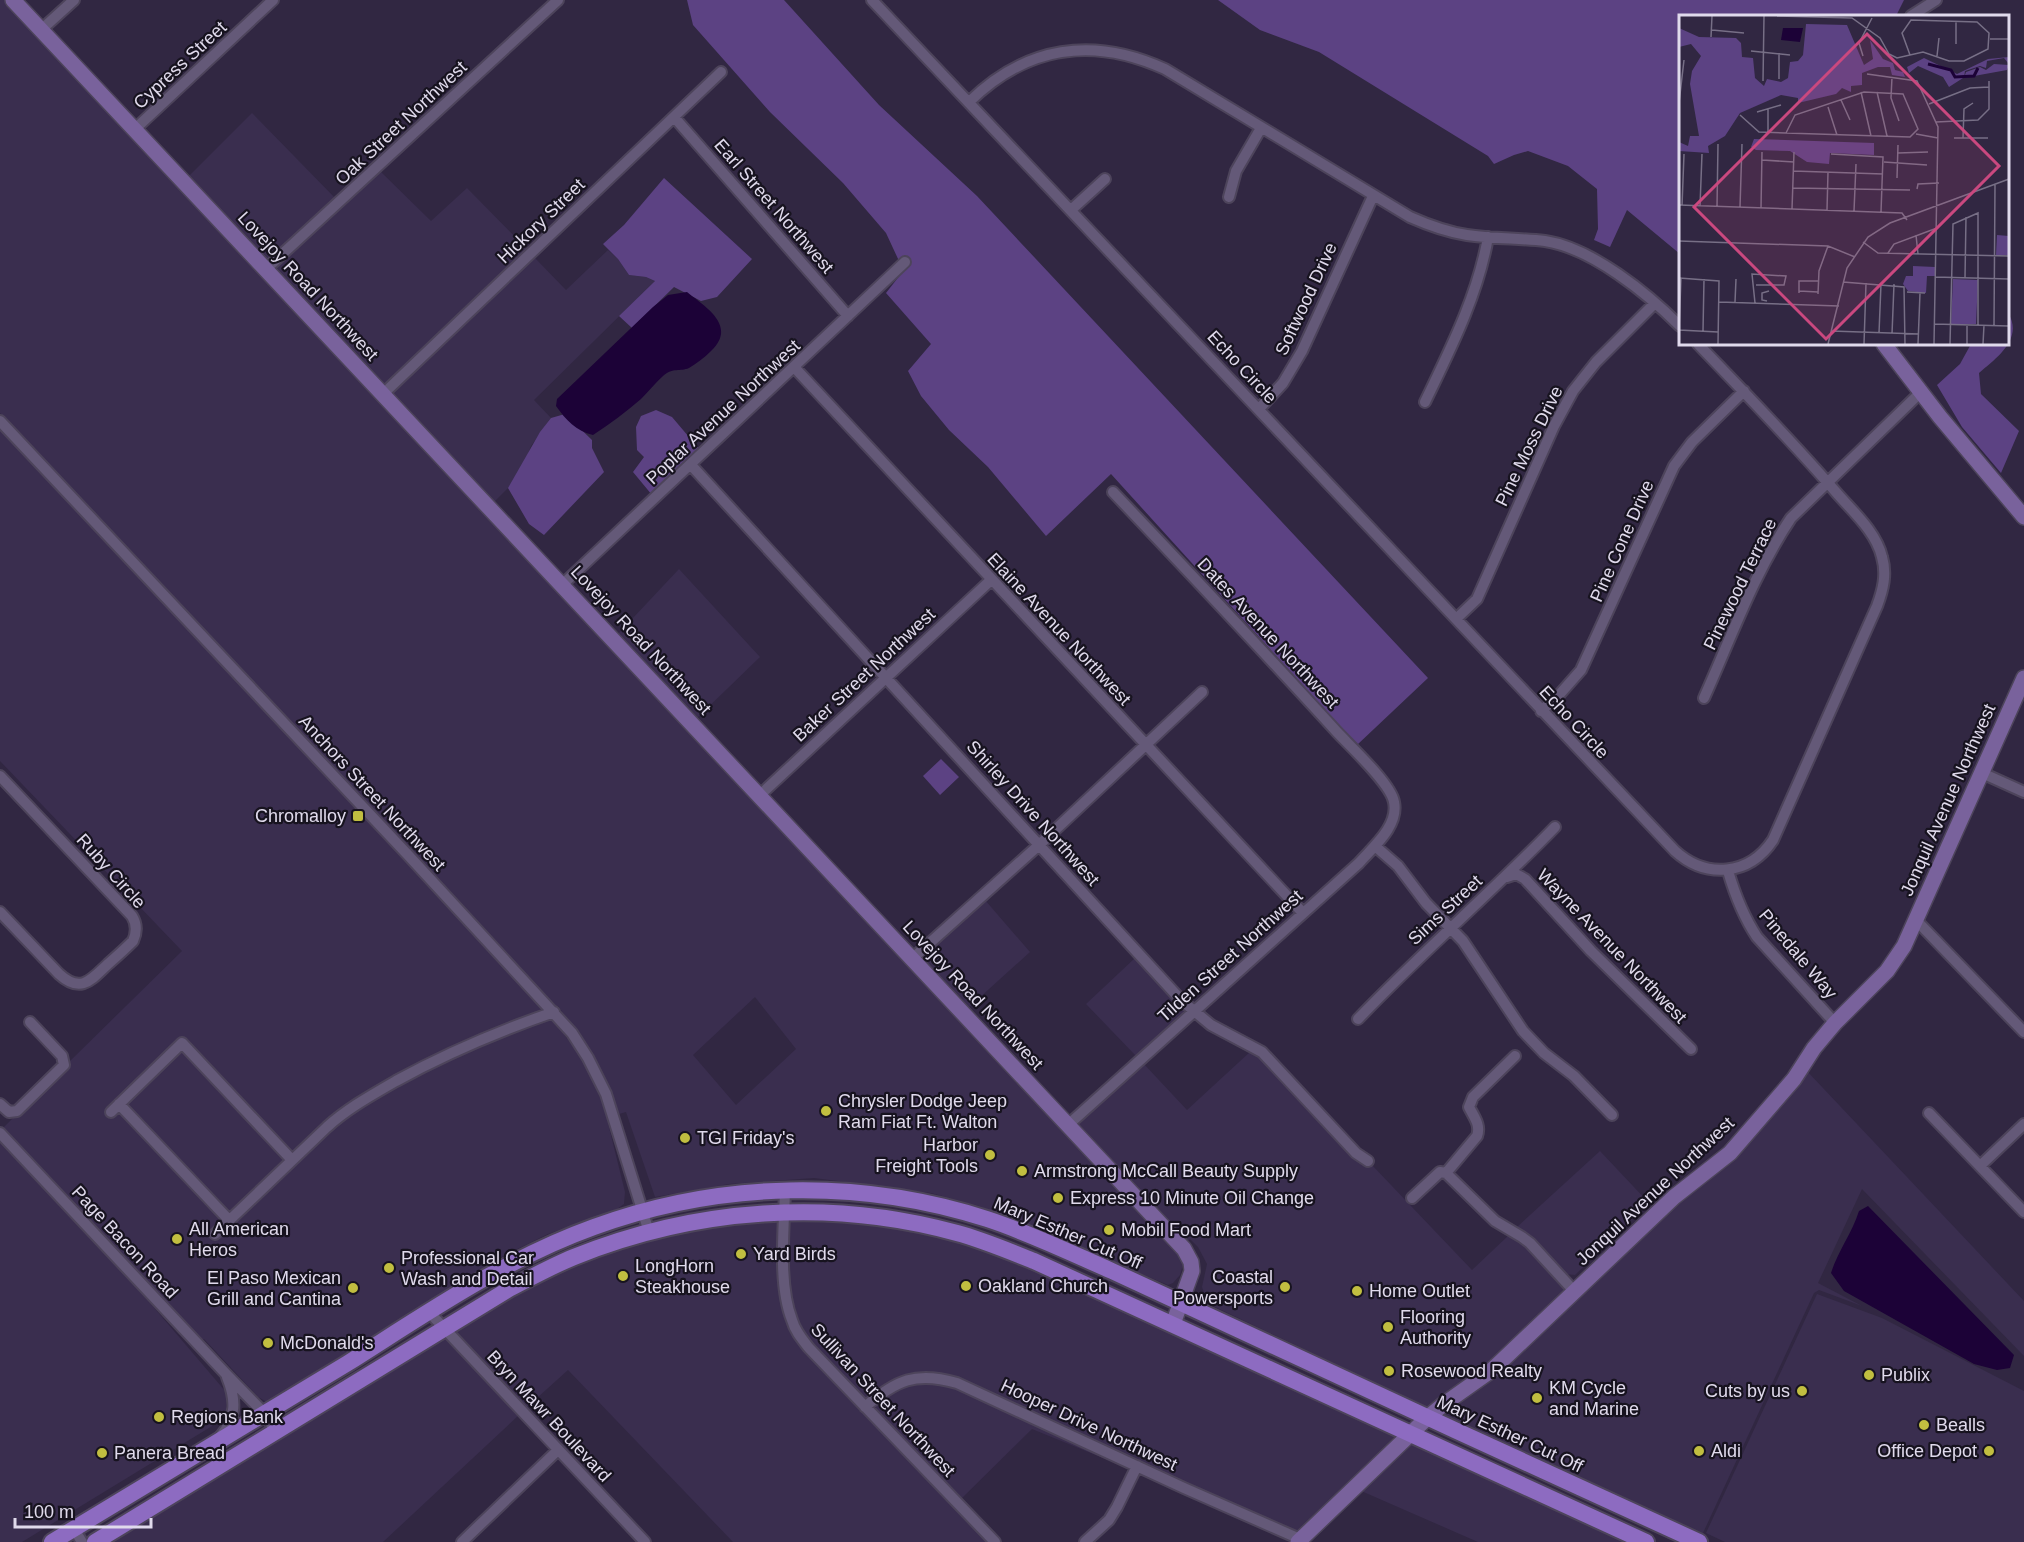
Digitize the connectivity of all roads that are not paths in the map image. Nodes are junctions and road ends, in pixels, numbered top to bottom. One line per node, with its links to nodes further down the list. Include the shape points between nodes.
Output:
1 (13, 0): 8 (street, Lovejoy Road Northwest)
2 (74, 0): 8 (street)
3 (273, 0): 13 (street, Cypress Street)
4 (558, 0): 20 (street, Oak Street Northwest)
5 (873, 0): 10 (street, Echo Circle)
6 (1936, 0): 7 (street)
7 (1913, 15)
8 (41, 30): 13 (street, Lovejoy Road Northwest)
9 (721, 72): 11 (street, Hickory Street)
10 (969, 102): 12 (street, via 993,80 1036,58 1085,49 1112,51 1165,69); 17 (street, Echo Circle)
11 (674, 117): 22 (street, Earl Street Northwest); 29 (street, Hickory Street)
12 (1261, 128): 15 (street); 16 (street, via 1236,171)
13 (135, 129): 20 (street, Lovejoy Road Northwest)
14 (1105, 179): 17 (street)
15 (1373, 196): 18 (street, via 1429,225); 31 (street, Softwood Drive, via 1302,351 1283,383)
16 (1229, 197)
17 (1071, 210): 31 (street, Echo Circle)
18 (1488, 237): 21 (street, via 1545,241 1577,251); 30 (street, via 1473,295)
19 (905, 262): 22 (street, Poplar Avenue Northwest)
20 (266, 269): 29 (street, Lovejoy Road Northwest)
21 (1655, 303): 23 (street); 39 (street, Pine Moss Drive, via 1573,391 1477,599)
22 (848, 316): 26 (street, Poplar Avenue Northwest)
23 (1679, 325)
24 (1699, 345): 27 (street)
25 (1885, 345): 28 (street)
26 (794, 367): 33 (street, Poplar Avenue Northwest); 37 (street, Elaine Avenue Northwest)
27 (1744, 391): 34 (street); 44 (street, Pine Cone Drive, via 1692,442 1674,466 1581,670)
28 (1921, 392): 34 (street, Pinewood Terrace); 36 (street)
29 (383, 394): 38 (street, Lovejoy Road Northwest)
30 (1425, 402)
31 (1258, 409): 39 (street, Echo Circle)
32 (0, 421): 62 (street, Anchors Street Northwest)
33 (691, 465): 38 (street, Poplar Avenue Northwest); 40 (street, Shirley Drive Northwest)
34 (1827, 482): 43 (street, Pinewood Terrace, via 1778,537); 54 (street, via 1878,544 1885,578 1883,590 1773,840 1751,862)
35 (1113, 492): 50 (street, Dates Avenue Northwest, via 1287,677 1378,777)
36 (2024, 518)
37 (991, 580): 40 (street, Baker Street Northwest); 45 (street, Elaine Avenue Northwest)
38 (562, 585): 49 (street, Lovejoy Road Northwest)
39 (1456, 619): 44 (street, Echo Circle)
40 (886, 677): 49 (street, Baker Street Northwest); 52 (street, Shirley Drive Northwest)
41 (2024, 678): 46 (street, Jonquil Avenue Northwest)
42 (1202, 692): 45 (street)
43 (1704, 698)
44 (1541, 711): 54 (street, Echo Circle, via 1682,858 1699,867)
45 (1145, 746): 52 (street); 57 (street, Elaine Avenue Northwest)
46 (1982, 773): 48 (street); 58 (street, Jonquil Avenue Northwest)
47 (0, 776): 56 (street, Ruby Circle, via 132,916 136,933 133,941 90,981 74,984 59,974)
48 (2024, 792)
49 (760, 795): 60 (street, Lovejoy Road Northwest)
50 (1394, 800): 53 (street, Tilden Street Northwest, via 1394,819)
51 (1556, 827): 55 (street, Sims Street)
52 (1039, 845): 60 (street); 61 (street, Shirley Drive Northwest)
53 (1375, 846): 57 (street, Tilden Street Northwest); 59 (street)
54 (1728, 871): 65 (street, Pinedale Way, via 1752,930)
55 (1507, 877): 59 (street, Sims Street); 67 (street, Wayne Avenue Northwest, via 1516,874 1525,879 1591,951)
56 (0, 912)
57 (1302, 912): 61 (street, Tilden Street Northwest)
58 (1916, 920): 65 (street, Jonquil Avenue Northwest, via 1887,971); 66 (street)
59 (1451, 926): 63 (street, Sims Street); 71 (street, via 1523,1031)
60 (913, 958): 73 (street, Lovejoy Road Northwest)
61 (1193, 1011): 73 (street, Tilden Street Northwest); 76 (street, Shirley Drive Northwest, via 1211,1026 1262,1052 1356,1153)
62 (554, 1012): 75 (street, via 494,1033 359,1102); 82 (street, Anchors Street Northwest, via 598,1076)
63 (1358, 1019)
64 (30, 1023): 69 (street, via 62,1056 64,1065 17,1111 9,1112)
65 (1835, 1023): 89 (street, Jonquil Avenue Northwest, via 1794,1079 1730,1153 1674,1197)
66 (2024, 1032)
67 (1691, 1049)
68 (1515, 1056): 78 (street, via 1473,1097 1469,1107 1479,1131)
69 (0, 1104)
70 (1929, 1113): 77 (street)
71 (1612, 1115)
72 (2024, 1124): 77 (street)
73 (1068, 1125): 90 (street, Lovejoy Road Northwest, via 1190,1257 1192,1271)
74 (0, 1133): 94 (street, Page Bacon Road)
75 (292, 1160): 85 (street); 85 (street, via 182,1044 115,1108)
76 (1368, 1161)
77 (1980, 1166): 84 (street)
78 (1446, 1173): 80 (street, via 1440,1172); 89 (street, via 1495,1221 1530,1243)
79 (785, 1190): 81 (main road, Mary Esther Cut Off, via 898,1197); 82 (main road, Mary Esther Cut Off, via 730,1195); 83 (street, Sullivan Street Northwest)
80 (1412, 1197)
81 (952, 1209): 86 (main road); 90 (main road, Mary Esther Cut Off, via 1052,1244)
82 (644, 1212): 87 (street, Anchors Street Northwest); 91 (main road, Mary Esther Cut Off, via 593,1227 534,1252)
83 (785, 1212): 86 (main road, via 888,1218); 87 (main road, via 716,1218); 95 (street, Sullivan Street Northwest, via 785,1298 792,1322 809,1348)
84 (2024, 1212)
85 (229, 1220): 88 (street)
86 (947, 1230): 92 (main road, via 1034,1261)
87 (649, 1232): 93 (main road, via 583,1253 538,1273)
88 (214, 1234)
89 (1575, 1292): 97 (street, Jonquil Avenue Northwest, via 1492,1370)
90 (1181, 1303): 92 (street, Lovejoy Road Northwest); 97 (main road, Mary Esther Cut Off)
91 (429, 1312): 93 (street, Bryn Mawr Boulevard); 96 (main road, Mary Esther Cut Off)
92 (1173, 1324): 99 (main road)
93 (445, 1329): 98 (main road); 101 (street, Bryn Mawr Boulevard)
94 (226, 1374): 96 (street, Page Bacon Road); 100 (street, Page Bacon Road, via 233,1392 234,1411 226,1431)
95 (865, 1407): 102 (street, Hooper Drive Northwest, via 885,1390 906,1380 941,1378 978,1391); 110 (street, Sullivan Street Northwest)
96 (265, 1414): 98 (street, Page Bacon Road); 100 (main road, Mary Esther Cut Off)
97 (1428, 1418): 99 (street, Jonquil Avenue Northwest); 103 (main road, Mary Esther Cut Off)
98 (275, 1431): 108 (main road)
99 (1412, 1434): 106 (street, Jonquil Avenue Northwest); 112 (main road)
100 (215, 1443): 104 (main road, Mary Esther Cut Off)
101 (558, 1450): 105 (street, Bryn Mawr Boulevard); 109 (street)
102 (1137, 1466): 106 (street, Hooper Drive Northwest); 111 (street, via 1109,1520)
103 (1663, 1526): 113 (main road); 114 (main road, Mary Esther Cut Off)
104 (78, 1535): 107 (main road, Mary Esther Cut Off)
105 (643, 1541)
106 (1299, 1541)
107 (52, 1542)
108 (95, 1542)
109 (462, 1542)
110 (995, 1542)
111 (1085, 1542)
112 (1646, 1542)
113 (1656, 1542)
114 (1698, 1542)

